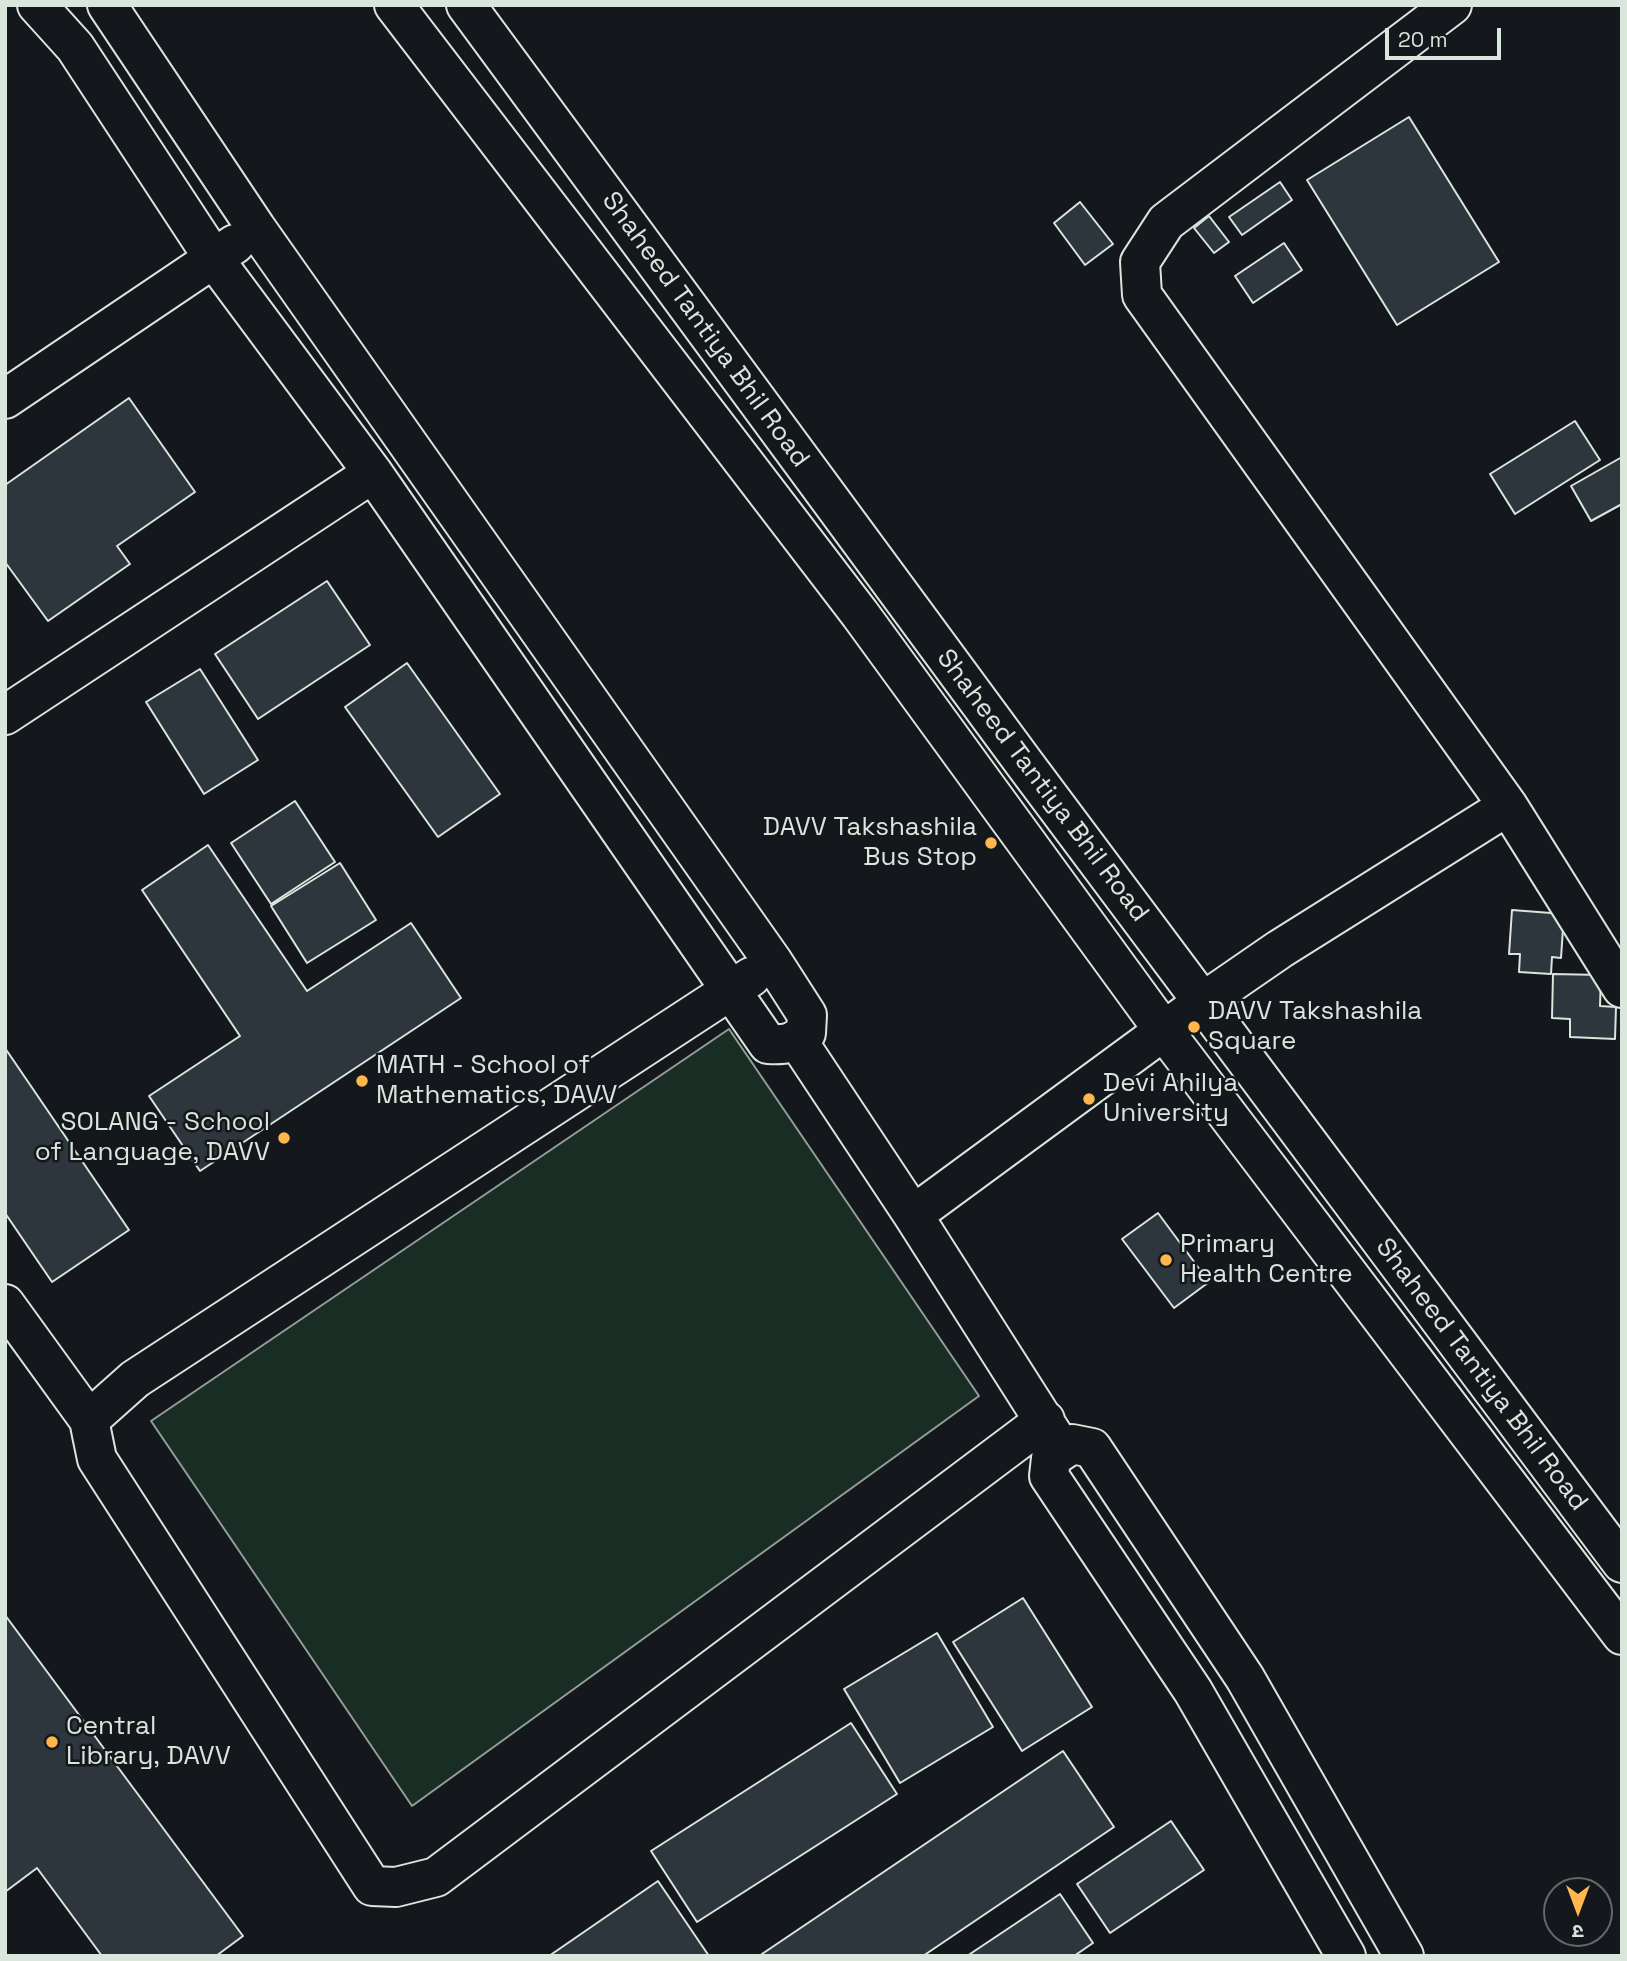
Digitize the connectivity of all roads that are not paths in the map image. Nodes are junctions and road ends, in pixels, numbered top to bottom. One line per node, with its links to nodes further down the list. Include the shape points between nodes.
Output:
1 (37, 5): 7 (main road, via 75,47)
2 (107, 5): 6 (main road)
3 (394, 5): 16 (main road, via 860,614)
4 (467, 5): 15 (main road, Shaheed Tantiya Bhil Road)
5 (1452, 5): 11 (main road, via 1166,222 1140,262 1142,295)
6 (256, 228): 7 (main road); 12 (main road)
7 (214, 259): 8 (main road); 9 (main road)
8 (5, 399)
9 (373, 473): 10 (main road); 14 (main road)
10 (5, 715)
11 (1508, 806): 13 (main road); 15 (main road)
12 (773, 962): 14 (main road); 17 (main road, via 807,1015 806,1033)
13 (1622, 988)
14 (731, 990): 17 (main road, via 768,1044 788,1045); 20 (main road, via 135,1379)
15 (1203, 1002): 16 (main road); 22 (main road, Shaheed Tantiya Bhil Road)
16 (1164, 1031): 18 (main road); 23 (main road)
17 (797, 1040): 18 (main road)
18 (913, 1215): 21 (main road)
19 (5, 1304): 20 (main road)
20 (89, 1420): 21 (main road, via 97,1459 372,1886 396,1887 436,1877)
21 (1054, 1435): 24 (main road, via 1049,1476 1193,1691); 25 (main road, via 1093,1448 1245,1678)
22 (1622, 1563)
23 (1622, 1635)
24 (1346, 1956)
25 (1404, 1956)

